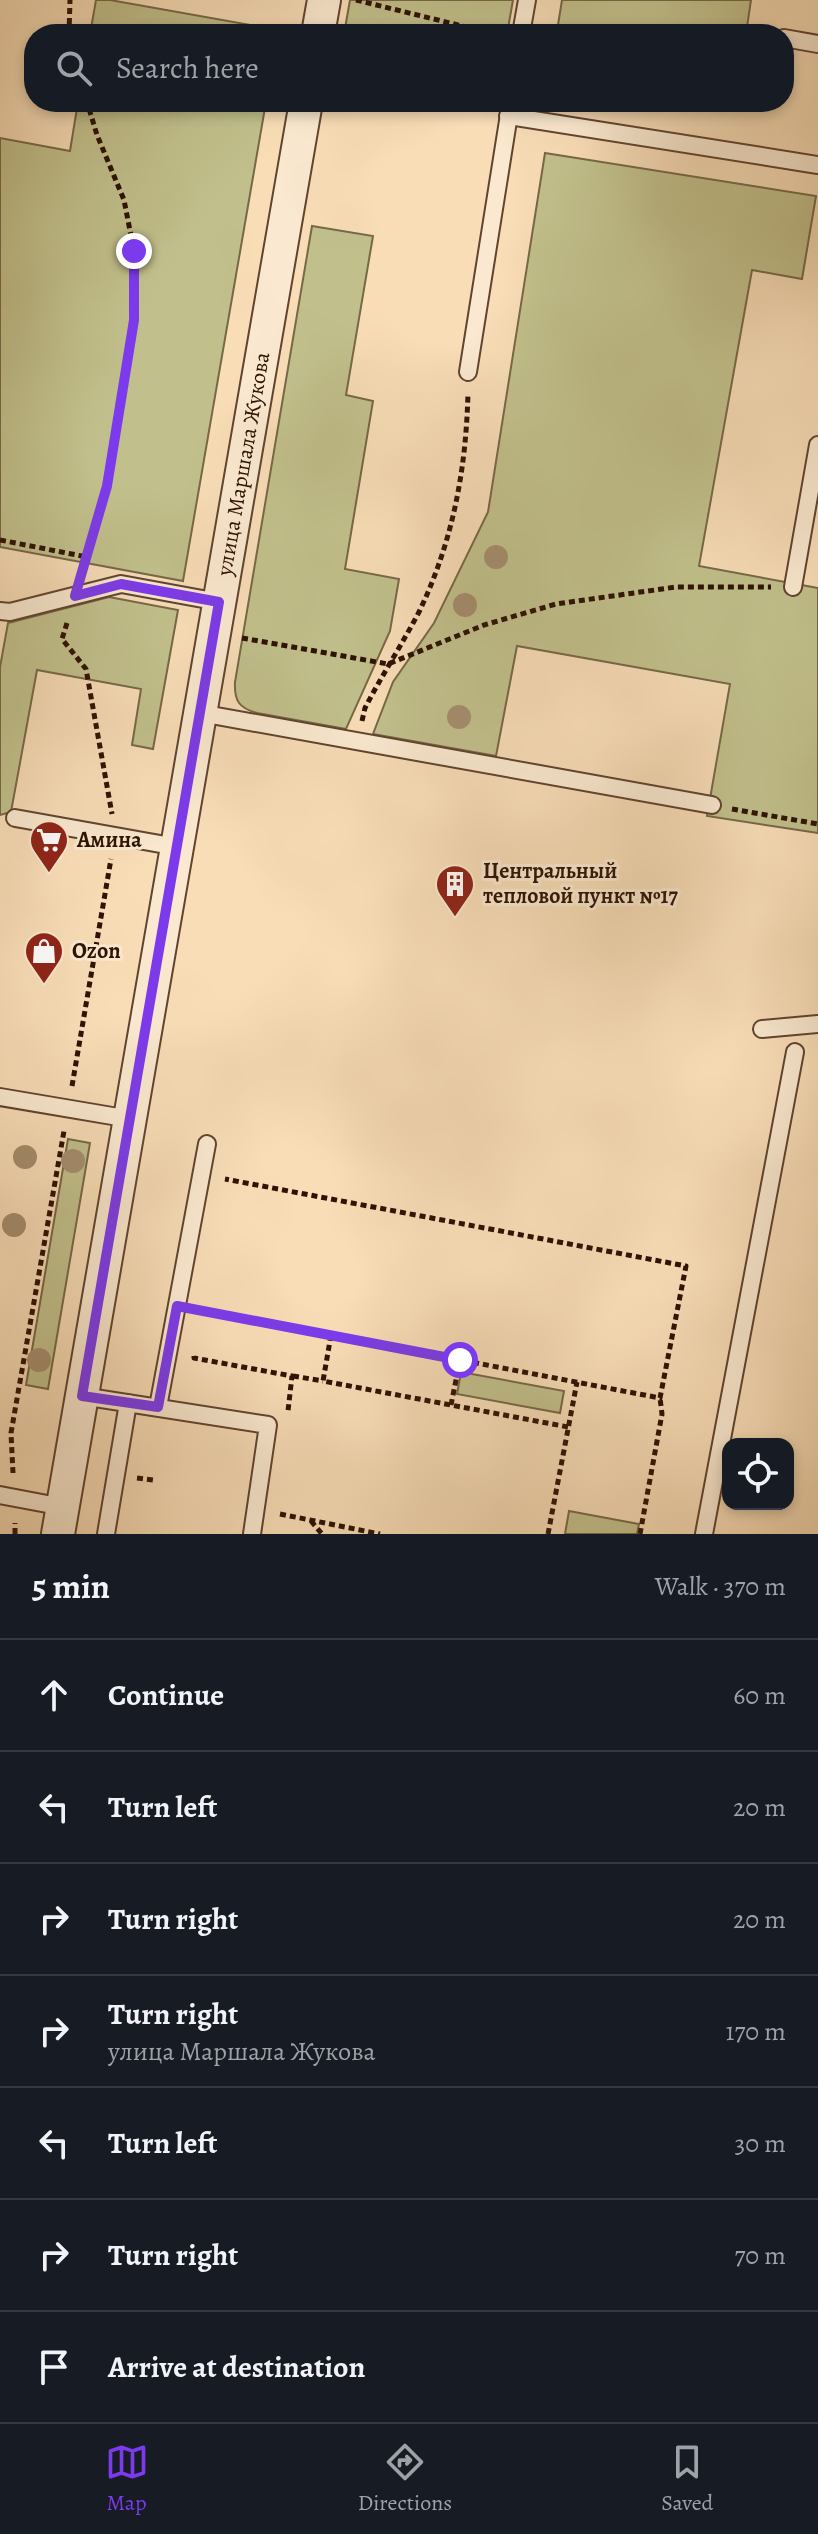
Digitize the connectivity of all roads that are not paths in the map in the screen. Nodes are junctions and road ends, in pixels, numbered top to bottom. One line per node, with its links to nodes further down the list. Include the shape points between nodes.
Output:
1 (324, 0): 3 (street)
2 (527, 0): 4 (lane)
3 (320, 24)
4 (523, 24)
5 (794, 40): 6 (lane)
6 (818, 44)
7 (304, 112): 15 (street, улица Маршала Жукова)
8 (510, 112): 11 (lane)
9 (526, 112): 10 (lane)
10 (818, 165)
11 (468, 372)
12 (818, 445): 13 (lane)
13 (793, 587)
14 (0, 611): 15 (lane, via 121,584)
15 (217, 618): 16 (street, улица Маршала Жукова)
16 (200, 713): 17 (lane); 19 (street, улица Маршала Жукова)
17 (712, 805)
18 (15, 818): 19 (lane)
19 (177, 847): 24 (street, улица Маршала Жукова)
20 (818, 1024): 21 (lane)
21 (762, 1029)
22 (795, 1052): 33 (lane)
23 (0, 1097): 24 (lane)
24 (130, 1119): 26 (street, улица Маршала Жукова)
25 (207, 1144): 28 (lane)
26 (82, 1396): 27 (lane); 30 (street, улица Маршала Жукова)
27 (128, 1403): 28 (lane); 31 (lane)
28 (158, 1407): 32 (lane, via 268,1425)
29 (0, 1495): 30 (lane)
30 (60, 1520)
31 (106, 1534)
32 (252, 1534)
33 (704, 1534)

